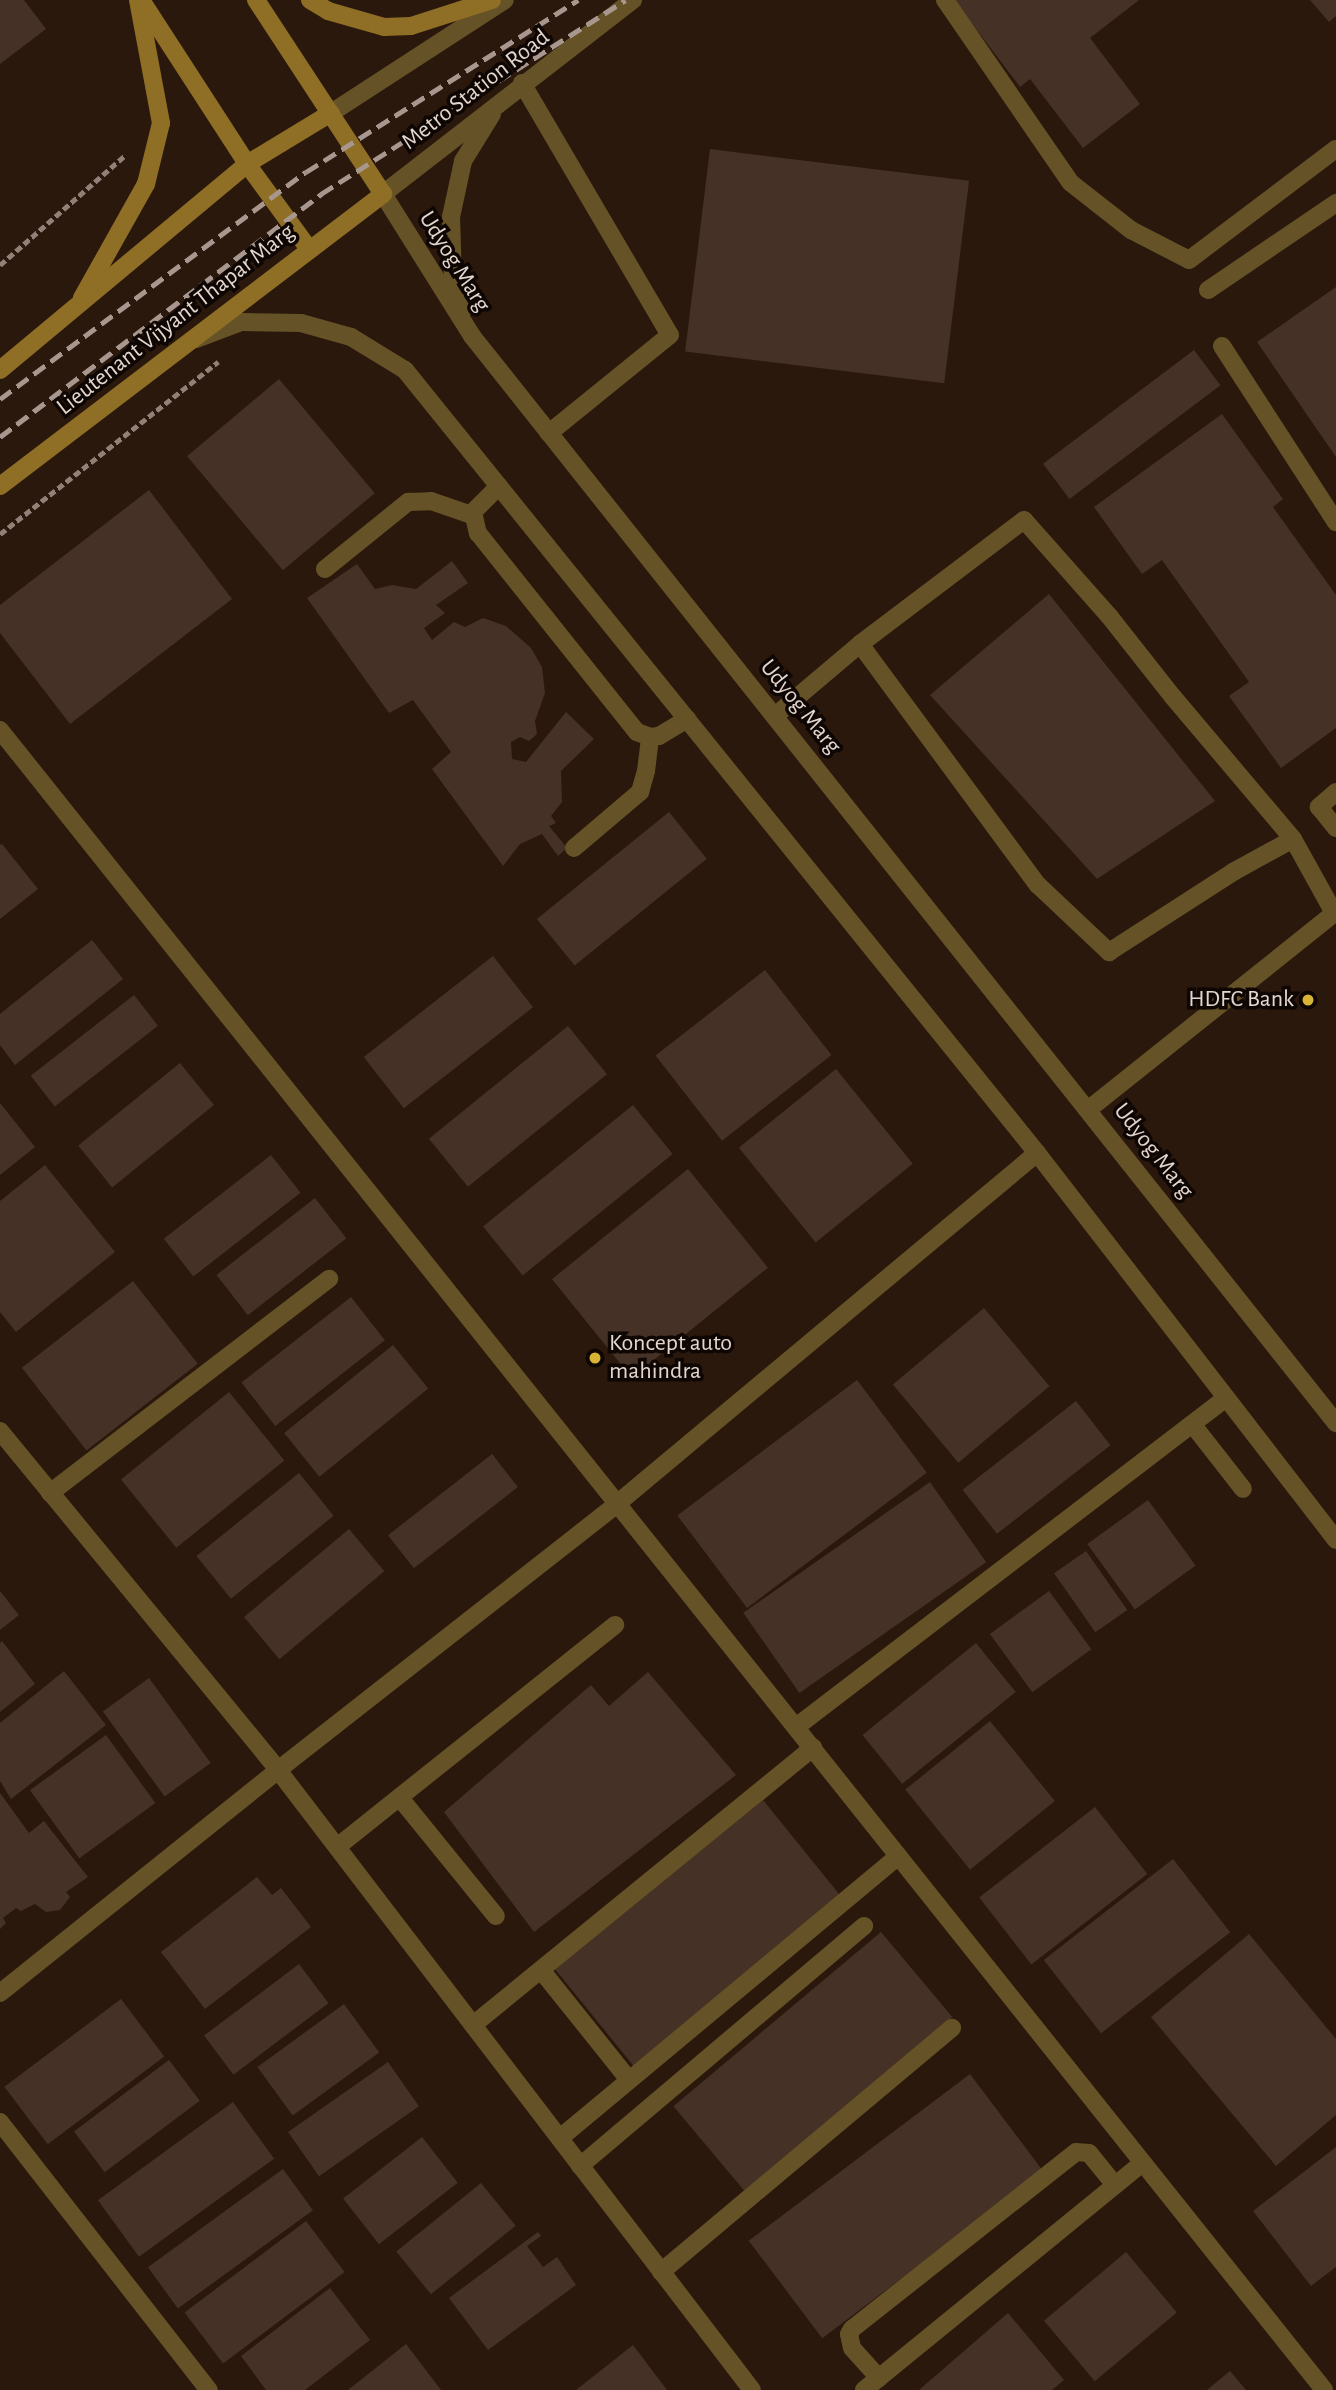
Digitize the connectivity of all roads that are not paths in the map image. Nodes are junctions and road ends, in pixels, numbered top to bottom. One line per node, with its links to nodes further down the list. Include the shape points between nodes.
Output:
1 (139, 0): 12 (main road); 17 (main road, via 161,122 146,184)
2 (256, 0): 10 (main road, Udyog Marg)
3 (310, 0): 4 (main road, via 328,11 384,27 411,26)
4 (492, 0)
5 (505, 0): 10 (street)
6 (633, 0): 8 (street, Metro Station Road)
7 (945, 0): 11 (street, via 1071,183 1131,230 1189,260)
8 (522, 83): 9 (street, Metro Station Road); 22 (street, via 670,335)
9 (499, 103): 13 (street, Metro Station Road); 18 (street, via 463,162 451,217 453,280)
10 (331, 113): 12 (main road); 13 (main road, Udyog Marg)
11 (1336, 149)
12 (247, 164): 15 (main road); 17 (main road)
13 (383, 194): 15 (main road, Lieutenant Vijyant Thapar Marg); 18 (street, Udyog Marg)
14 (1336, 203): 16 (street)
15 (309, 249): 19 (main road, Lieutenant Vijyant Thapar Marg)
16 (1209, 290)
17 (76, 310): 21 (main road)
18 (472, 336): 22 (street, Udyog Marg)
19 (188, 342): 23 (main road, Lieutenant Vijyant Thapar Marg); 24 (street, via 241,322 301,323 351,337 405,370)
20 (1222, 346): 26 (street)
21 (0, 370)
22 (550, 433): 29 (street, Udyog Marg)
23 (0, 486)
24 (499, 486): 25 (street, via 477,504); 30 (street)
25 (472, 515): 27 (street, via 431,501 408,502); 32 (street, via 478,533 637,732)
26 (1336, 522)
27 (326, 569)
28 (860, 644): 29 (street); 35 (street, via 1038,885 1109,953 1233,872); 35 (street, via 1024,520)
29 (776, 715): 38 (street, Udyog Marg)
30 (687, 719): 32 (street, via 664,735); 39 (street)
31 (0, 730): 47 (street)
32 (650, 737): 36 (street, via 640,792)
33 (1336, 792): 34 (street, via 1319,807)
34 (1336, 828)
35 (1293, 839): 37 (street)
36 (574, 848)
37 (1335, 913): 38 (street)
38 (1089, 1109): 42 (street, Udyog Marg)
39 (1037, 1153): 41 (street); 47 (street)
40 (329, 1279): 46 (street)
41 (1226, 1398): 43 (street); 48 (street)
42 (1336, 1423)
43 (1193, 1425): 45 (street); 50 (street)
44 (0, 1431): 46 (street)
45 (1243, 1489)
46 (50, 1493): 52 (street)
47 (618, 1503): 50 (street); 52 (street)
48 (1336, 1540)
49 (615, 1625): 53 (street)
50 (796, 1727): 51 (street)
51 (813, 1748): 55 (street); 58 (street)
52 (278, 1770): 54 (street); 59 (street)
53 (400, 1798): 54 (street); 56 (street)
54 (337, 1847): 60 (street)
55 (898, 1856): 62 (street); 65 (street)
56 (496, 1916)
57 (864, 1926): 66 (street)
58 (541, 1970): 60 (street); 62 (street)
59 (0, 1993)
60 (473, 2025): 64 (street)
61 (952, 2028): 68 (street)
62 (629, 2080): 64 (street)
63 (0, 2122): 70 (street)
64 (560, 2138): 66 (street)
65 (1142, 2163): 67 (street); 73 (street)
66 (580, 2166): 68 (street)
67 (1115, 2185): 69 (street); 69 (street, via 1088,2153 1076,2152 852,2329 852,2348)
68 (661, 2272): 71 (street)
69 (879, 2378): 72 (street)
70 (209, 2390)
71 (752, 2390)
72 (864, 2390)
73 (1324, 2390)

